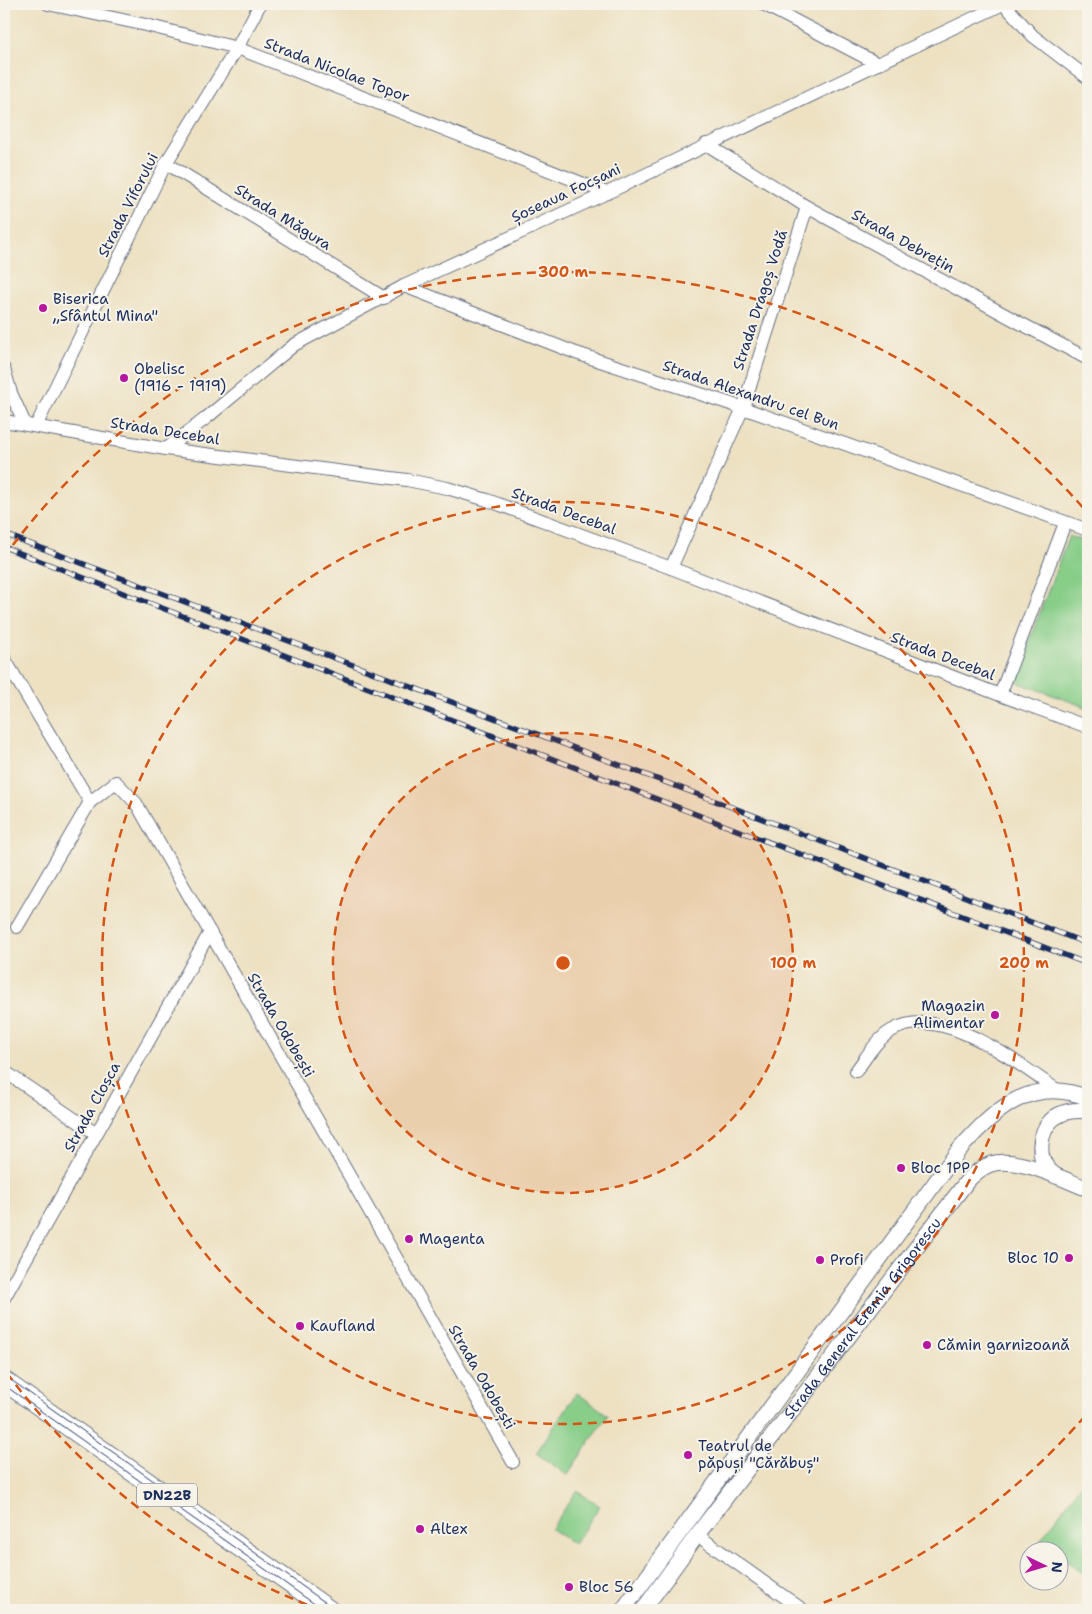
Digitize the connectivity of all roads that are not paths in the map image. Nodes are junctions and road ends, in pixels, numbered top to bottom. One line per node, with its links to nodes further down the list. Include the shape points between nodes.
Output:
1 (48, 4): 5 (street, Strada Nicolae Topor)
2 (260, 4): 5 (street, Strada Viforului)
3 (763, 4): 6 (street)
4 (1004, 4): 6 (street, Șoseaua Focșani); 7 (street, via 1033,36)
5 (237, 48): 9 (street, Strada Viforului); 10 (street, Strada Nicolae Topor)
6 (878, 64): 8 (street, Șoseaua Focșani)
7 (1088, 78)
8 (706, 144): 10 (street, Șoseaua Focșani); 11 (street, Strada Debrețin)
9 (166, 163): 13 (street, Strada Măgura); 18 (street, Strada Viforului)
10 (606, 193): 12 (street, Șoseaua Focșani)
11 (807, 207): 14 (street, Strada Debrețin); 16 (street, Strada Dragoș Vodă)
12 (404, 286): 13 (street, Șoseaua Focșani); 16 (street, Strada Alexandru cel Bun, via 576,353)
13 (384, 298): 19 (street, Șoseaua Focșani, via 294,345)
14 (1088, 359)
15 (4, 369): 18 (street, via 12,393)
16 (743, 408): 20 (street, Strada Alexandru cel Bun); 22 (street, Strada Dragoș Vodă)
17 (4, 421): 18 (street, Strada Decebal)
18 (30, 425): 19 (street, Strada Decebal)
19 (166, 449): 22 (street, Strada Decebal, via 447,488)
20 (1065, 522): 21 (street, Strada Alexandru cel Bun); 24 (street)
21 (1088, 530)
22 (671, 568): 24 (street, Strada Decebal)
23 (4, 660): 26 (street)
24 (1000, 695): 25 (street, Strada Decebal)
25 (1088, 727)
26 (90, 802): 27 (street); 28 (street, Strada Odobești, via 116,782 136,803)
27 (17, 927)
28 (210, 932): 34 (street, Strada Cloșca); 39 (street, Strada Odobești)
29 (4, 1071): 34 (street)
30 (856, 1071): 31 (street, via 884,1036 906,1025 925,1024 950,1028 978,1039)
31 (1057, 1090): 32 (street); 42 (street, Strada General Eremia Grigorescu, via 1036,1092 1008,1104 958,1150)
32 (1088, 1098)
33 (1088, 1111): 35 (street, via 1061,1113 1044,1129 1041,1152 1047,1168)
34 (95, 1133): 37 (street, Strada Cloșca)
35 (1057, 1177): 36 (street, Strada General Eremia Grigorescu); 40 (street, Strada General Eremia Grigorescu, via 1031,1167 1006,1163 990,1164 977,1171)
36 (1088, 1189)
37 (4, 1298)
38 (4, 1380): 41 (main road, DN22B)
39 (513, 1462)
40 (697, 1536): 43 (street, Strada General Eremia Grigorescu); 44 (street)
41 (330, 1610)
42 (623, 1610)
43 (643, 1610)
44 (803, 1610)

